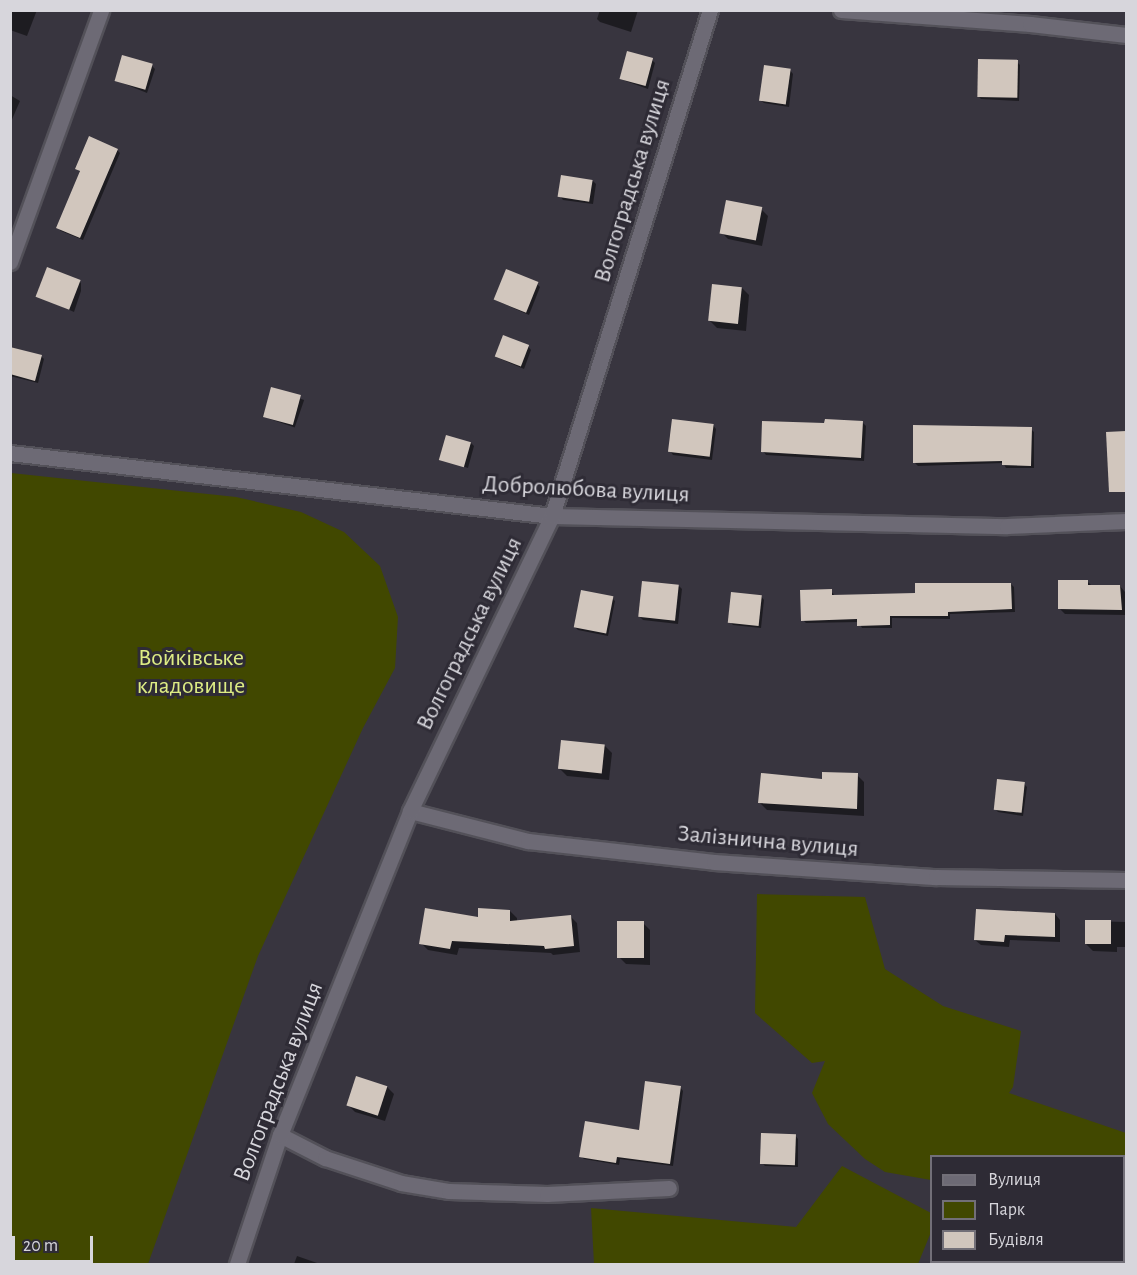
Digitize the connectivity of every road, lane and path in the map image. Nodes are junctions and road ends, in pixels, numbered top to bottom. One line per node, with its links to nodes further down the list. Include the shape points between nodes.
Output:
1 (101, 10): 5 (street)
2 (710, 10): 7 (street, Волгоградська вулиця)
3 (841, 10): 4 (street)
4 (1126, 35)
5 (10, 262)
6 (10, 453): 7 (street, Добролюбова вулиця)
7 (552, 516): 8 (street, Добролюбова вулиця, via 1007,526); 9 (street, Волгоградська вулиця)
8 (1126, 521)
9 (410, 811): 10 (street, Залізнична вулиця, via 528,841 714,862 936,878); 11 (street, Волгоградська вулиця)
10 (1126, 880)
11 (280, 1135): 12 (street, via 325,1158 400,1184 450,1191 547,1194); 13 (street, Волгоградська вулиця)
12 (669, 1188)
13 (237, 1264)

